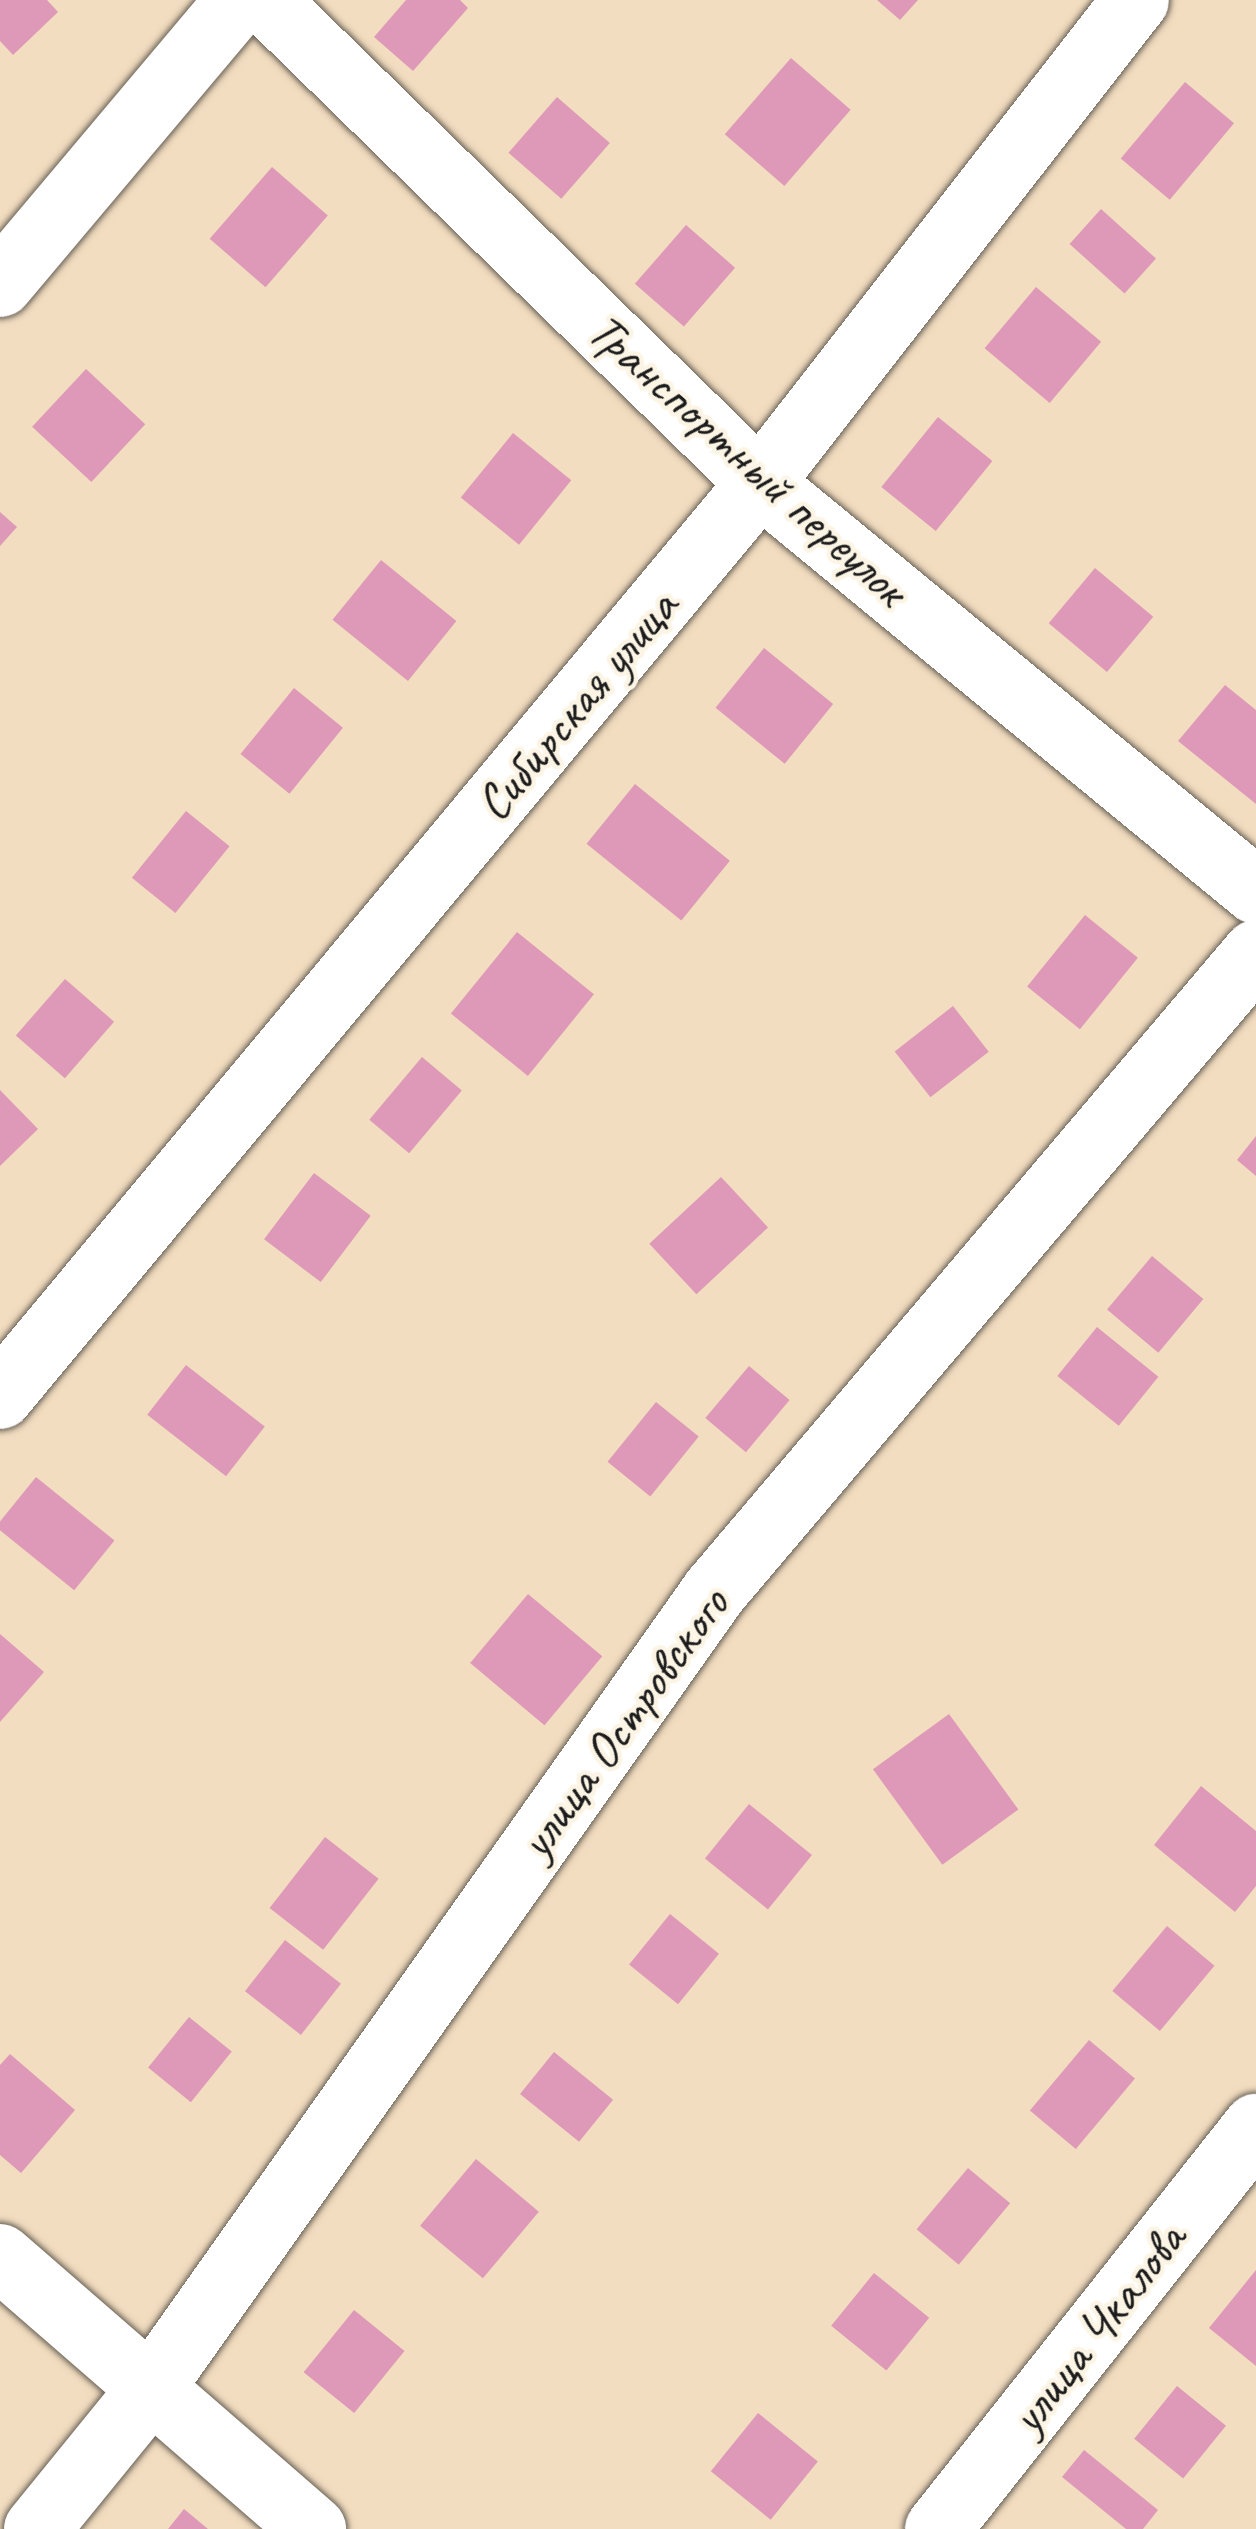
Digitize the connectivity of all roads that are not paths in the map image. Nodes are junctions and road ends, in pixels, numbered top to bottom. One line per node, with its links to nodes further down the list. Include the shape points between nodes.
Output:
1 (239, 0): 4 (street)
2 (265, 0): 5 (street, Транспортный переулок)
3 (1136, 0): 5 (street, Сибирская улица)
4 (0, 284)
5 (760, 483): 6 (street, Транспортный переулок); 8 (street, Сибирская улица)
6 (1256, 891)
7 (1256, 953): 11 (street, улица Островского, via 714,1592)
8 (0, 1396)
9 (1256, 2127): 14 (street, улица Чкалова)
10 (0, 2257): 11 (street)
11 (149, 2391): 12 (street, улица Островского); 13 (street)
12 (37, 2529)
13 (313, 2529)
14 (938, 2529)

